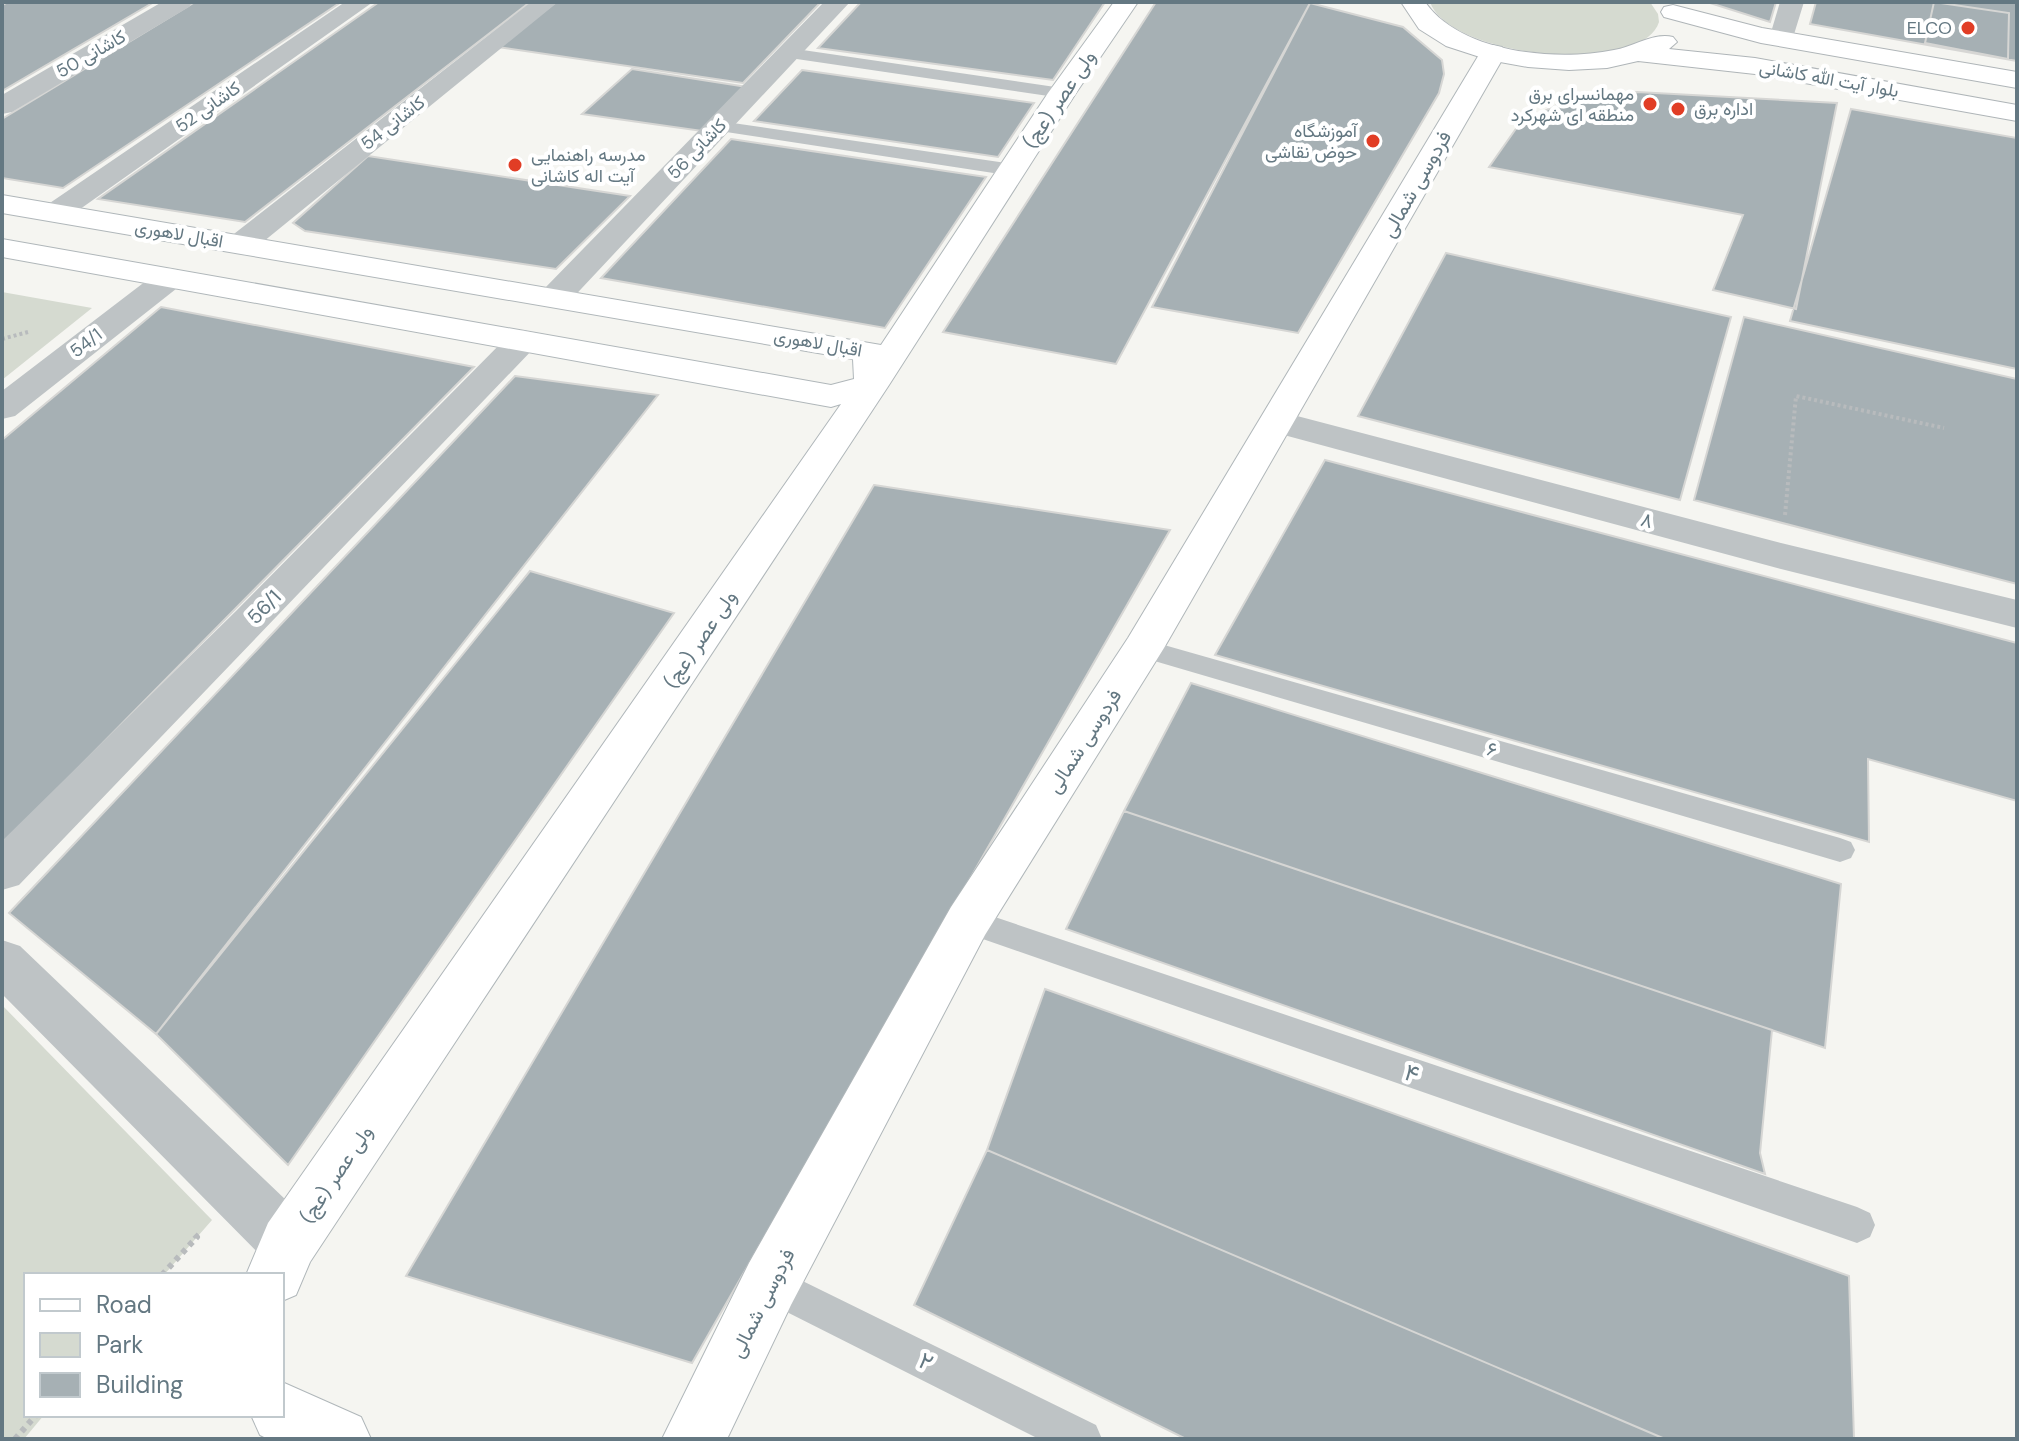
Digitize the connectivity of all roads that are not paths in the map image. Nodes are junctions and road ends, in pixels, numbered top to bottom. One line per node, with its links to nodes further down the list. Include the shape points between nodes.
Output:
1 (180, 2): 17 (street, کاشانی 50)
2 (361, 2): 22 (street, کاشانی 52)
3 (546, 2): 23 (street, کاشانی 54)
4 (838, 2): 11 (street, کاشانی 56)
5 (1126, 2): 16 (main road, ولی عصر (عج))
6 (1388, 2): 8 (main road)
7 (1792, 2): 10 (street)
8 (1415, 7): 12 (main road, via 1444,35)
9 (1669, 7): 10 (main road, بلوار آیت الله کاشانی); 13 (main road, via 1676,23 1668,38)
10 (1771, 37): 14 (main road, via 1724,42 1726,55); 15 (main road, بلوار آیت الله کاشانی)
11 (789, 53): 16 (lane); 19 (street, کاشانی 56)
12 (1493, 53): 13 (main road, via 1568,63); 30 (main road, فردوسی شمالی)
13 (1640, 54): 14 (main road, بلوار آیت الله کاشانی)
14 (1755, 66): 18 (main road, بلوار آیت الله کاشانی)
15 (2017, 80)
16 (1062, 93): 20 (main road, ولی عصر (عج))
17 (2, 106)
18 (2017, 113)
19 (719, 126): 20 (lane); 26 (street, کاشانی 56)
20 (1013, 170): 28 (main road, ولی عصر (عج))
21 (2, 204): 22 (main road, اقبال لاهوری)
22 (55, 213): 23 (main road, اقبال لاهوری)
23 (241, 244): 26 (main road, اقبال لاهوری)
24 (2, 248): 25 (main road, اقبال لاهوری)
25 (170, 278): 27 (main road, اقبال لاهوری); 29 (street, 54/1)
26 (555, 297): 28 (main road, اقبال لاهوری, via 870,352)
27 (523, 340): 28 (main road, اقبال لاهوری, via 831,396); 34 (street, 56/1)
28 (872, 385): 38 (main road, ولی عصر (عج))
29 (2, 408)
30 (1278, 422): 31 (street, ۸); 32 (main road, فردوسی شمالی)
31 (2017, 614)
32 (1143, 648): 33 (lane, ۶); 35 (main road, فردوسی شمالی)
33 (1840, 850)
34 (2, 871)
35 (968, 921): 37 (lane, ۴); 39 (main road, فردوسی شمالی)
36 (2, 961): 38 (street)
37 (1857, 1225)
38 (282, 1259)
39 (770, 1284): 42 (main road, فردوسی شمالی); 43 (lane, ۲)
40 (284, 1414): 41 (main road)
41 (339, 1439)
42 (694, 1439)
43 (1082, 1439)

